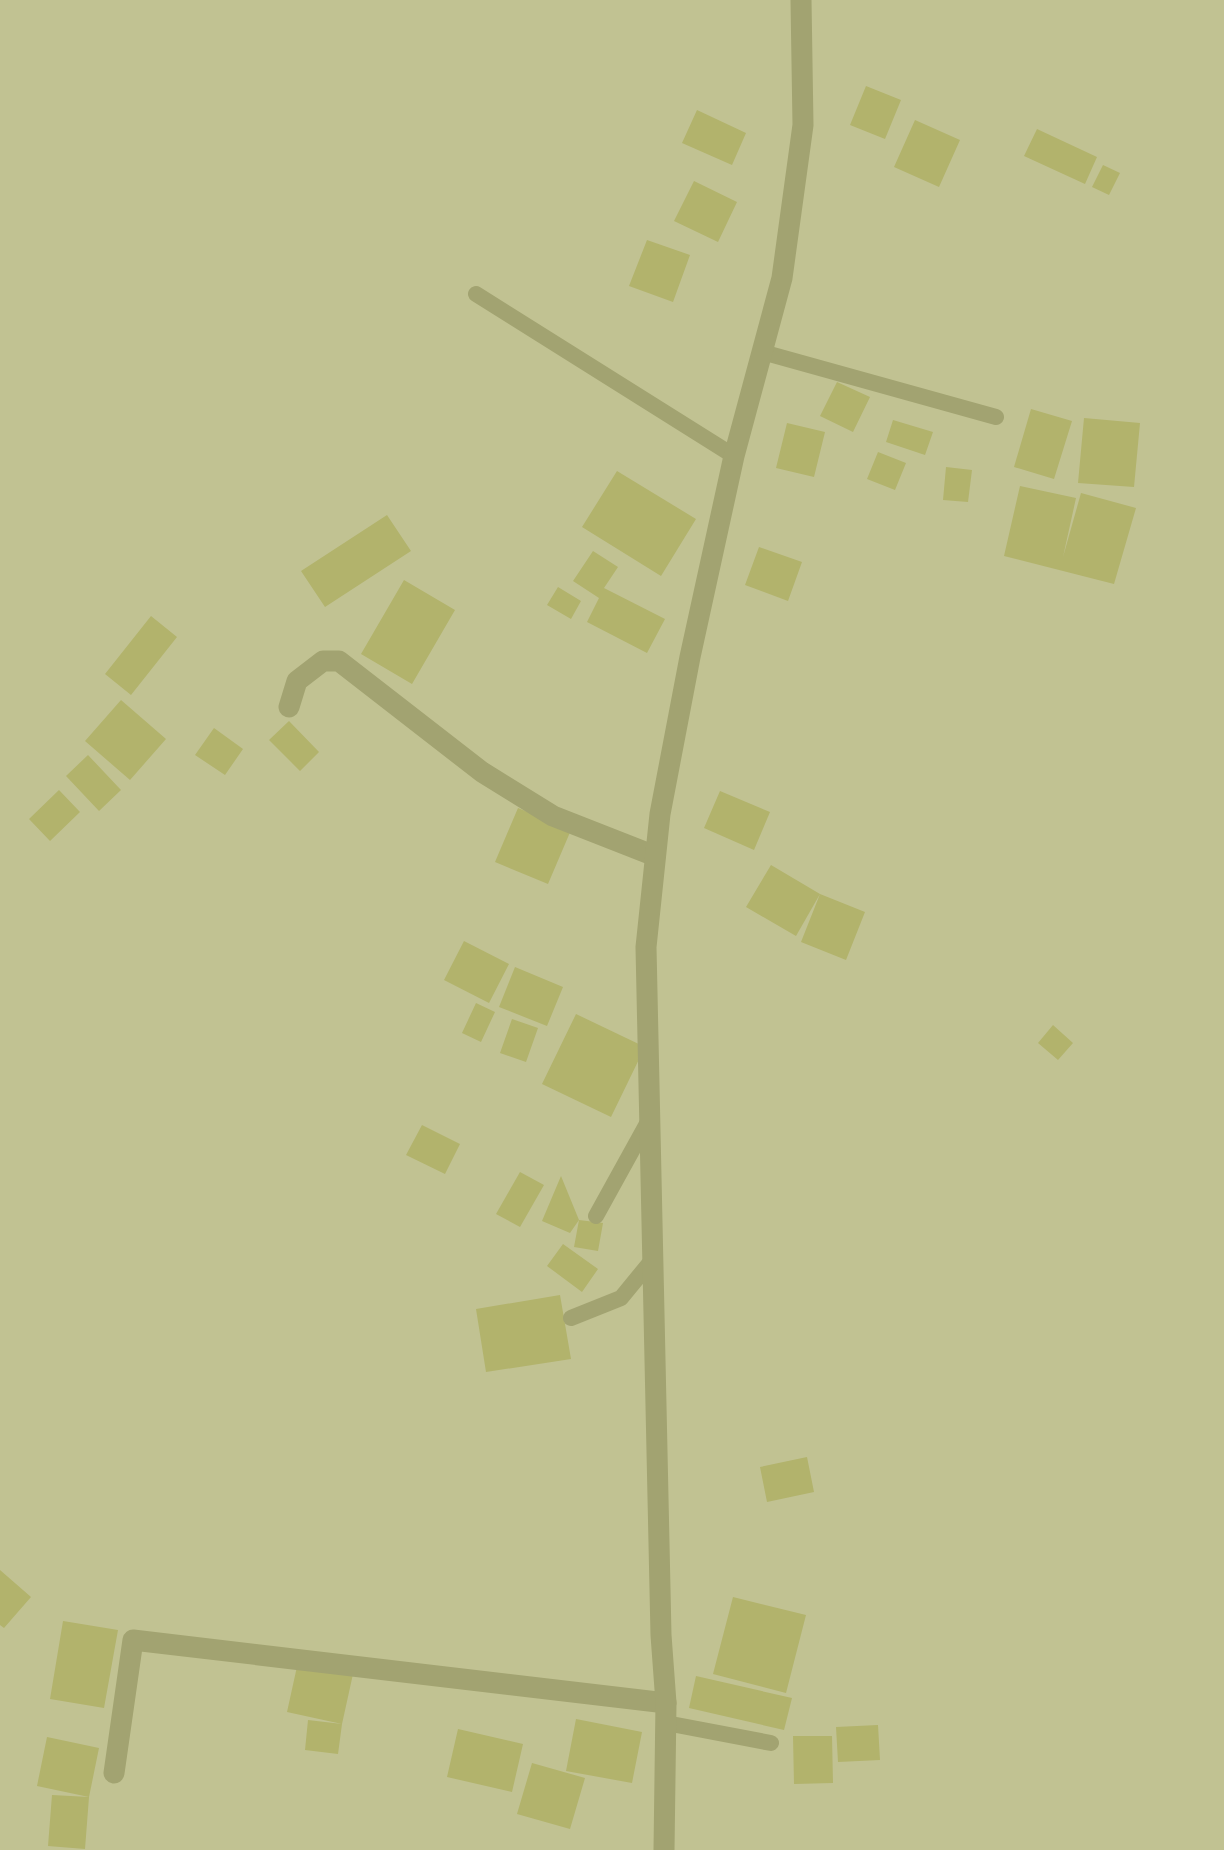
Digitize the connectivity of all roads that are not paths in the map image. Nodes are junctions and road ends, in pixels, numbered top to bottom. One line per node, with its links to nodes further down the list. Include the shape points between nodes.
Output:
1 (801, 0): 3 (street, via 803,125 782,278)
2 (476, 294): 5 (lane)
3 (762, 352): 4 (lane); 5 (street)
4 (996, 417)
5 (734, 456): 7 (street, via 690,657)
6 (289, 707): 7 (street, via 297,681 323,662 339,660 482,772 553,816)
7 (655, 856): 8 (street, via 646,947)
8 (650, 1118): 9 (lane); 10 (street)
9 (596, 1216)
10 (653, 1259): 11 (lane, via 621,1298); 12 (street, via 660,1635)
11 (571, 1318)
12 (666, 1713): 13 (lane); 14 (street, via 133,1640); 15 (street)
13 (771, 1743)
14 (114, 1773)
15 (664, 1850)

